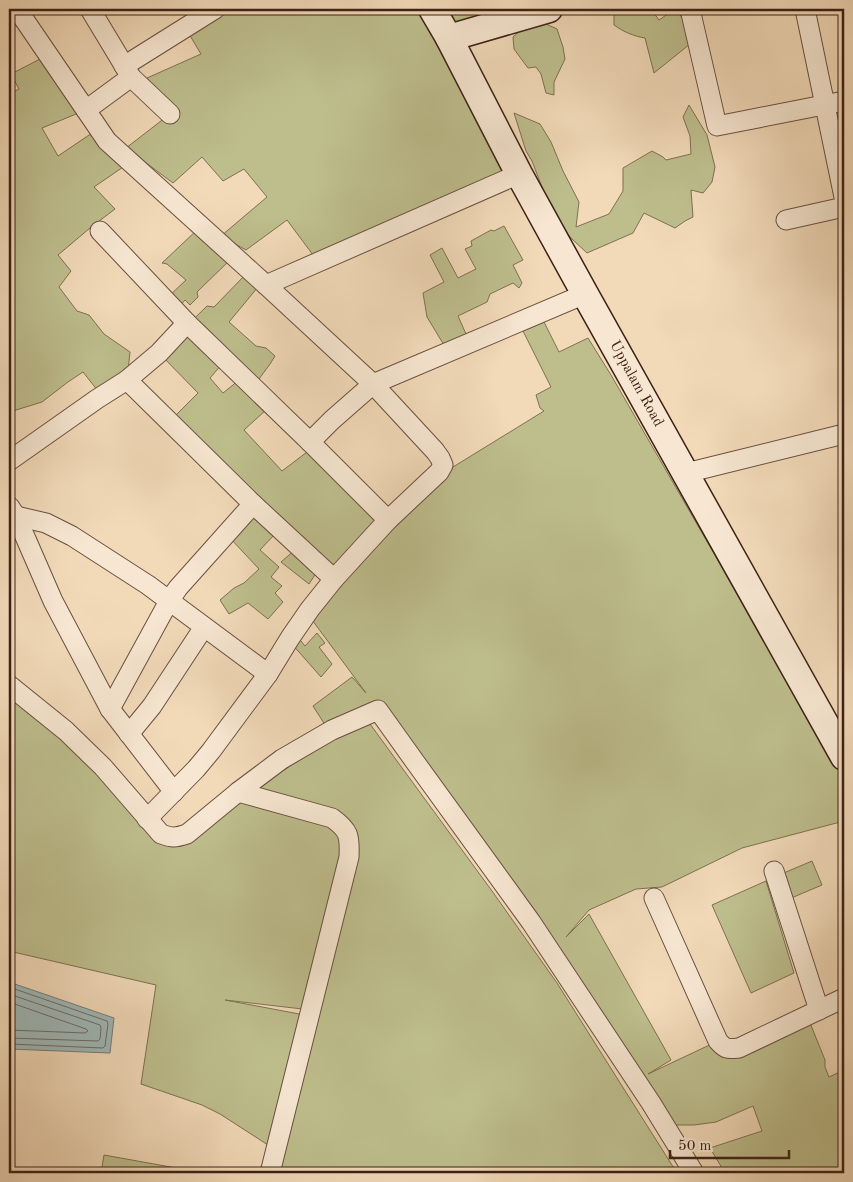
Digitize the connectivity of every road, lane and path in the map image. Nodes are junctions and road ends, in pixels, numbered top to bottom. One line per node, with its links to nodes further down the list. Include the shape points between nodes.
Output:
1 (17, 9): 12 (street)
2 (215, 9): 9 (street)
3 (432, 9): 8 (main road, Uppalam Road)
4 (549, 9): 8 (main road)
5 (690, 9): 11 (street, via 717,126)
6 (805, 9): 11 (street)
7 (94, 10): 9 (street)
8 (449, 38): 14 (main road, Uppalam Road)
9 (128, 72): 12 (street); 13 (street)
10 (844, 101): 11 (street)
11 (825, 105): 15 (street)
12 (86, 110): 19 (street, via 107,141)
13 (170, 114)
14 (520, 174): 19 (street); 20 (main road, Uppalam Road)
15 (844, 197)
16 (844, 206): 17 (street)
17 (786, 220)
18 (100, 231): 21 (street)
19 (266, 285): 23 (street)
20 (585, 294): 23 (street); 27 (main road, Uppalam Road)
21 (187, 323): 22 (street); 25 (street)
22 (127, 380): 26 (street); 28 (street)
23 (373, 384): 25 (street); 30 (street, via 435,451 443,465)
24 (844, 434): 27 (street)
25 (310, 442): 30 (street)
26 (9, 461)
27 (686, 473): 38 (main road, Uppalam Road)
28 (253, 504): 31 (street); 32 (street)
29 (13, 511): 32 (street, via 72,536); 36 (street, via 53,601)
30 (388, 520): 31 (street)
31 (334, 579): 34 (street)
32 (169, 601): 33 (street); 36 (street)
33 (204, 627): 34 (street); 37 (street, via 152,706)
34 (268, 674): 39 (street, via 211,751)
35 (9, 685): 41 (street, via 103,766)
36 (110, 709): 37 (street)
37 (129, 734): 39 (street)
38 (844, 757)
39 (174, 792): 41 (street)
40 (238, 792): 41 (street, via 178,838 161,834); 46 (street, via 332,818 346,830 350,841 349,857); 47 (street, via 282,759 332,730 378,710 532,922)
41 (147, 819)
42 (774, 871): 45 (street)
43 (654, 898): 45 (street, via 723,1047 739,1048)
44 (844, 998): 45 (street)
45 (819, 1010)
46 (270, 1173)
47 (694, 1173)

